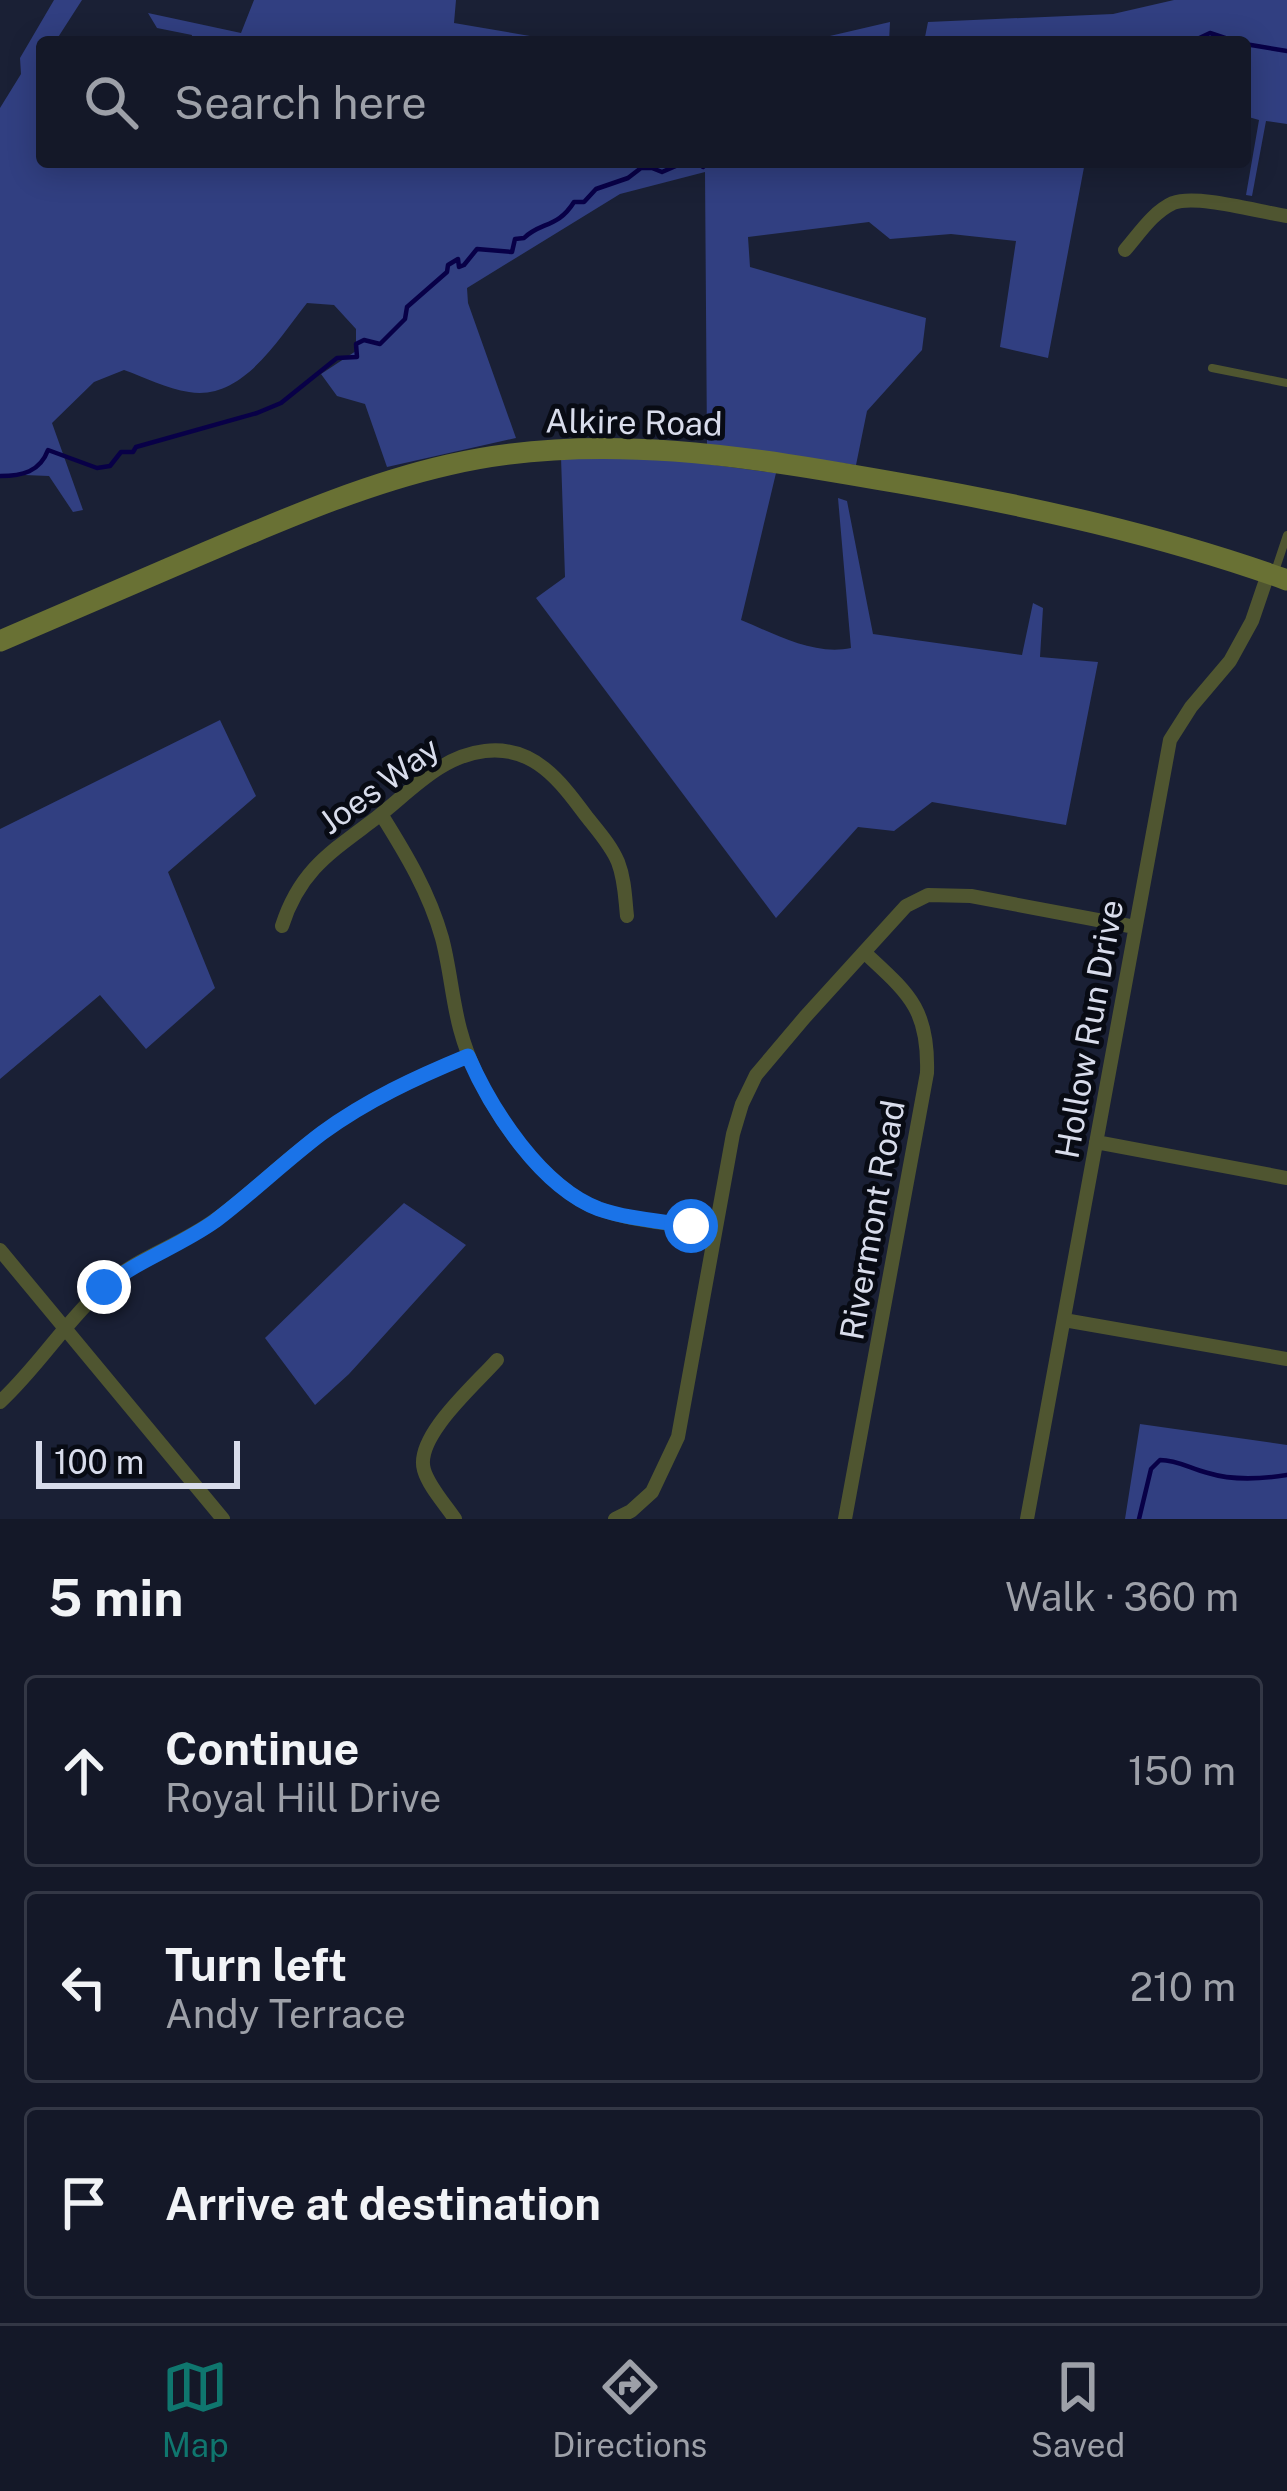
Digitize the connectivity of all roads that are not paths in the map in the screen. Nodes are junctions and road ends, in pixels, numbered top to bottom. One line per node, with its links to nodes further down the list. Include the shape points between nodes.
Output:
1 (1287, 216): 2 (street, via 1174,203)
2 (1126, 250)
3 (1212, 368): 4 (lane)
4 (1287, 383)
5 (1287, 535): 6 (lane)
6 (1276, 576): 7 (main road, Alkire Road, via 957,493 740,458 584,448 475,459 344,495); 11 (street, Hollow Run Drive, via 1230,661 1170,740)
7 (0, 641)
8 (381, 814): 9 (street, Joes Way, via 461,757 517,753 562,784 611,848); 10 (street, Joes Way, via 308,873); 13 (street, via 423,882)
9 (627, 916)
10 (282, 926)
11 (1135, 926): 12 (street, via 948,894 906,906); 14 (street, Hollow Run Drive)
12 (864, 952): 16 (street, via 756,1076 733,1134); 27 (street, Rivermont Road, via 918,1011 928,1047)
13 (468, 1056): 16 (street, via 501,1119 579,1200); 19 (street, via 327,1130 215,1220 121,1274)
14 (1096, 1142): 15 (street); 18 (street, Hollow Run Drive)
15 (1287, 1178)
16 (714, 1230): 23 (street, via 678,1437)
17 (0, 1250): 19 (street)
18 (1064, 1320): 20 (street); 28 (street, Hollow Run Drive)
19 (66, 1328): 22 (street); 24 (street)
20 (1287, 1359)
21 (497, 1360): 25 (street, via 423,1450 426,1476)
22 (0, 1402)
23 (633, 1515): 26 (street)
24 (223, 1519)
25 (455, 1519)
26 (615, 1519)
27 (845, 1519)
28 (1027, 1519)

